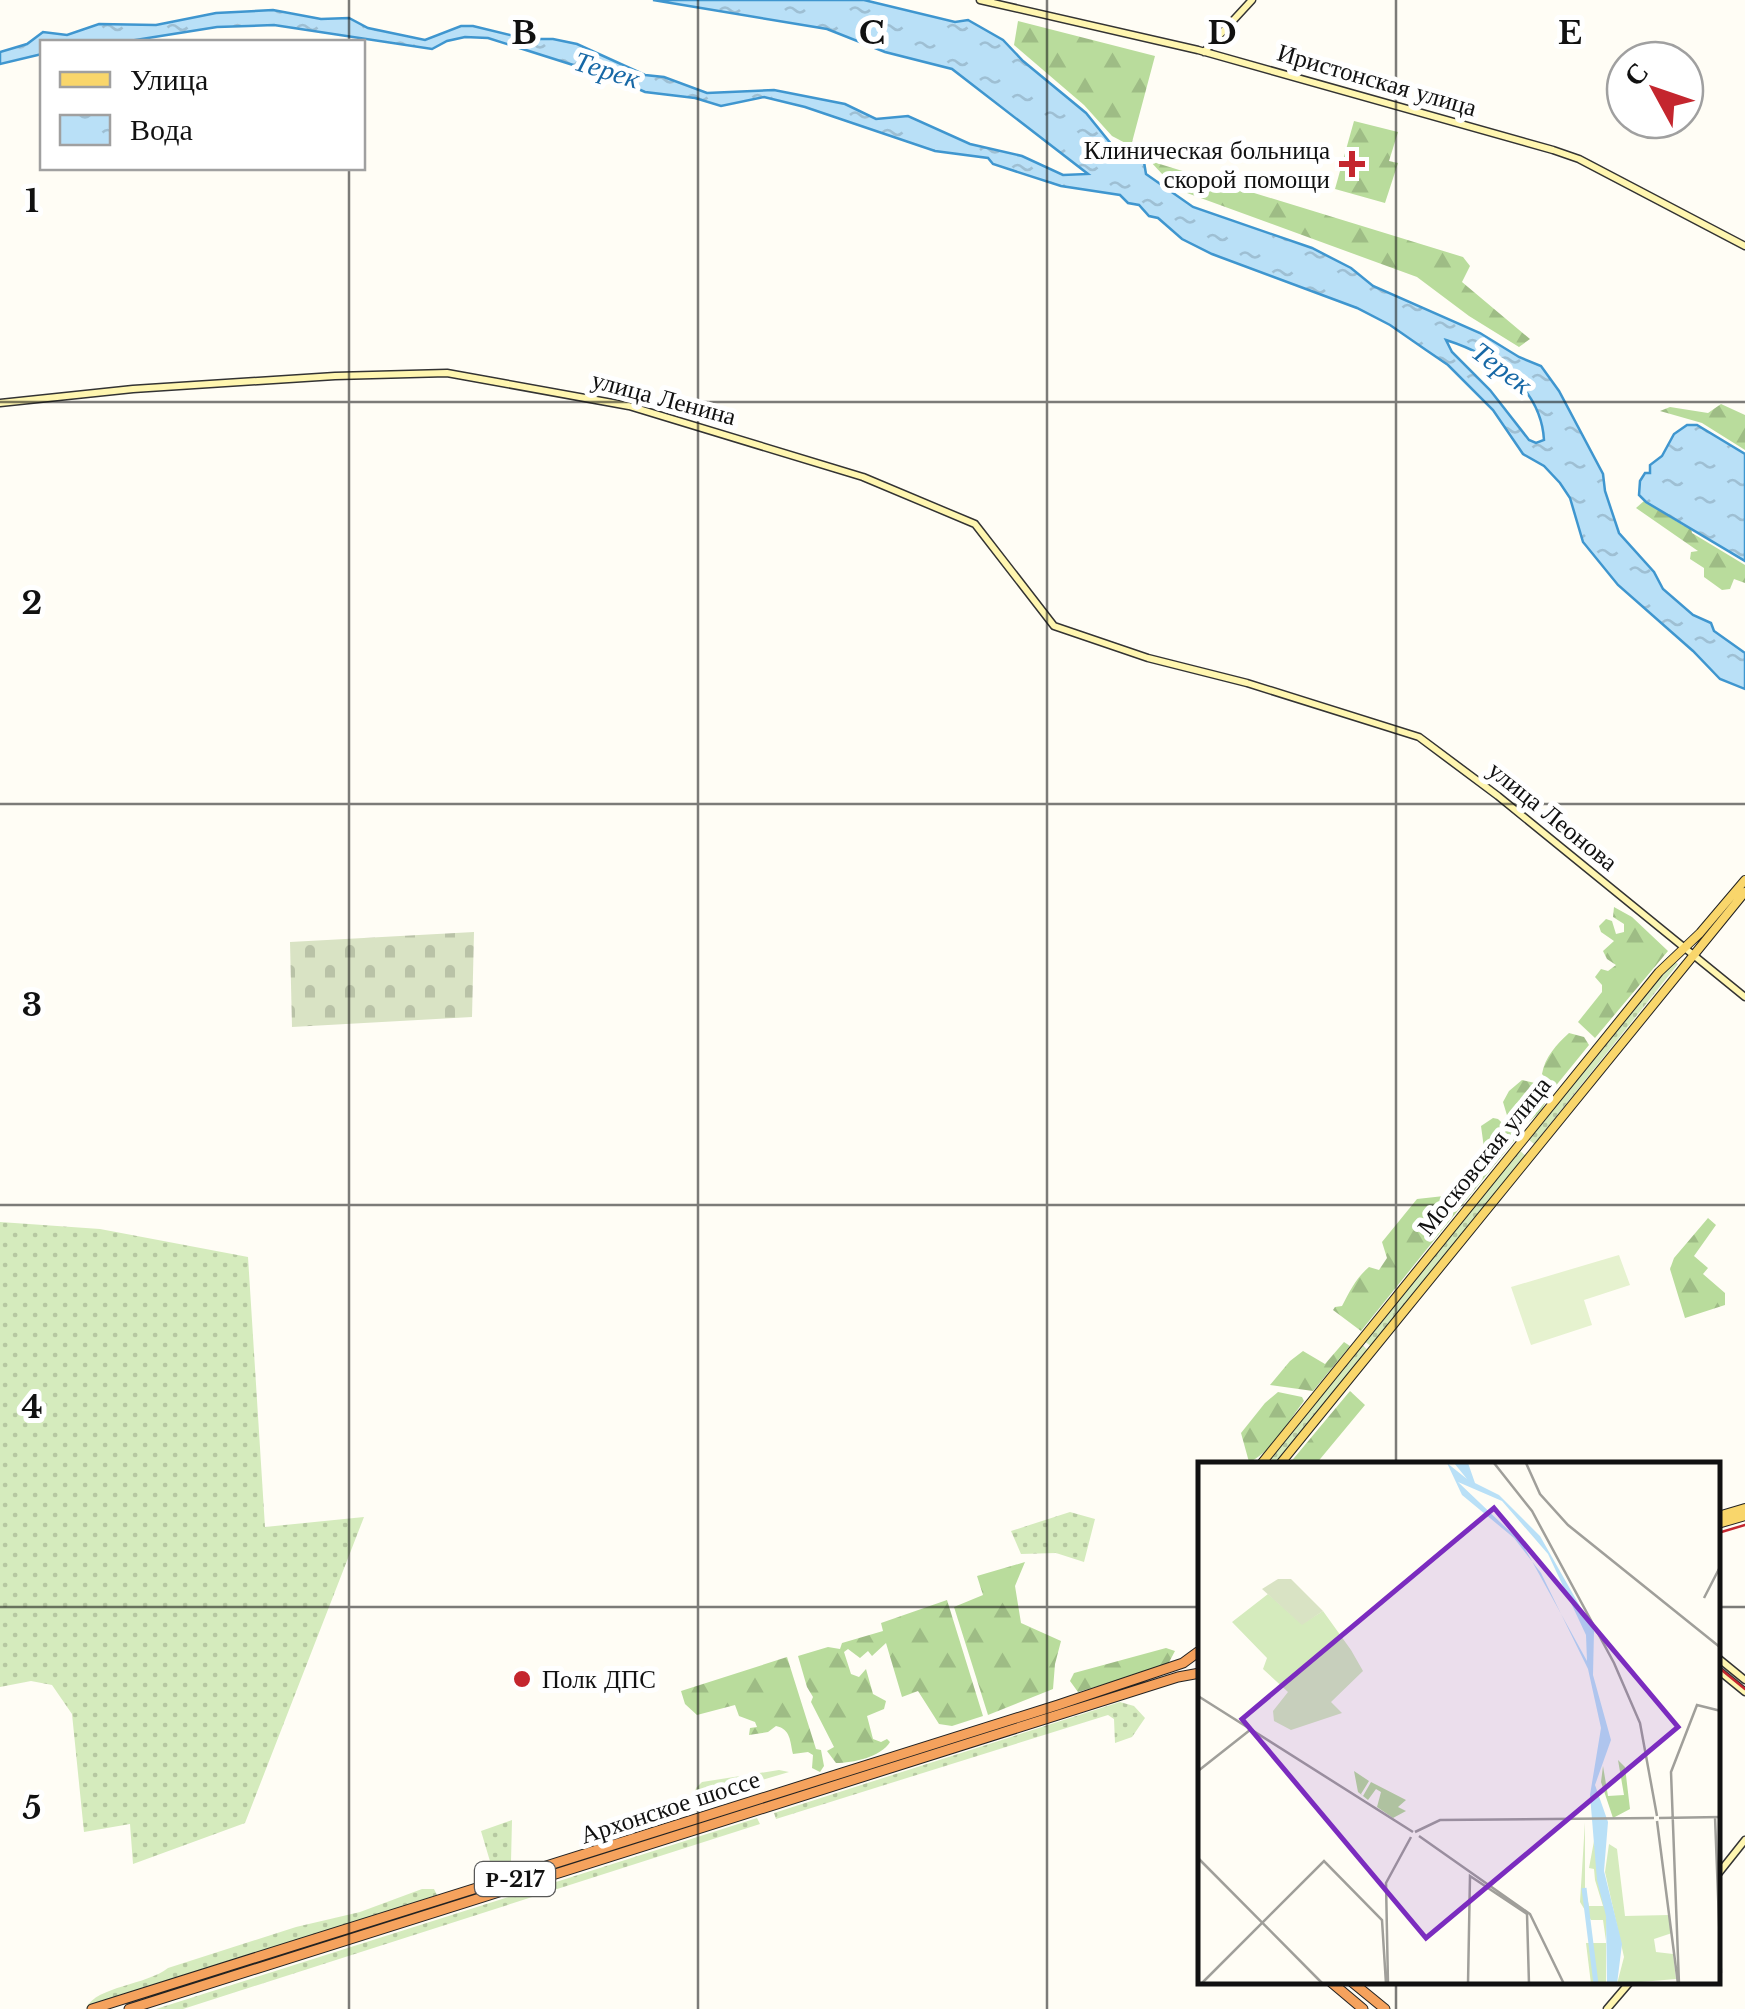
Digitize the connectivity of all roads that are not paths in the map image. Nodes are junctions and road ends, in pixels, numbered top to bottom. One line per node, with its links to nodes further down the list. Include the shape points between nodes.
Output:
1 (980, 0): 3 (street, Иристонская улица)
2 (1252, 0): 3 (street)
3 (1204, 52): 4 (street, Иристонская улица, via 1579,158)
4 (1745, 246)
5 (0, 402): 6 (street, улица Ленина, via 448,373 629,406 863,477 964,517 983,531 1054,626)
6 (1316, 704): 9 (street, улица Леонова, via 1401,730 1436,749)
7 (1745, 880): 9 (main road, Московская улица)
8 (1745, 892): 10 (main road, Московская улица)
9 (1683, 947): 10 (street, улица Леонова); 12 (main road, Московская улица)
10 (1694, 955): 11 (street, улица Леонова); 13 (main road, Московская улица)
11 (1745, 997)
12 (1263, 1462)
13 (1282, 1462)
14 (1745, 1512): 15 (main road); 16 (main road)
15 (1720, 1516)
16 (1720, 1523)
17 (1198, 1651): 28 (highway, Архонское шоссе / Р-217, via 1183,1664 1040,1711)
18 (1720, 1660): 21 (street)
19 (1198, 1671): 29 (highway, Архонское шоссе / Р-217)
20 (1720, 1672): 22 (street)
21 (1745, 1680)
22 (1745, 1692)
23 (1745, 1840): 24 (street)
24 (1720, 1871)
25 (1333, 1984): 30 (highway)
26 (1354, 1984): 31 (highway)
27 (1628, 1984): 32 (street)
28 (92, 2009)
29 (129, 2009)
30 (1362, 2009)
31 (1385, 2009)
32 (1607, 2009)

